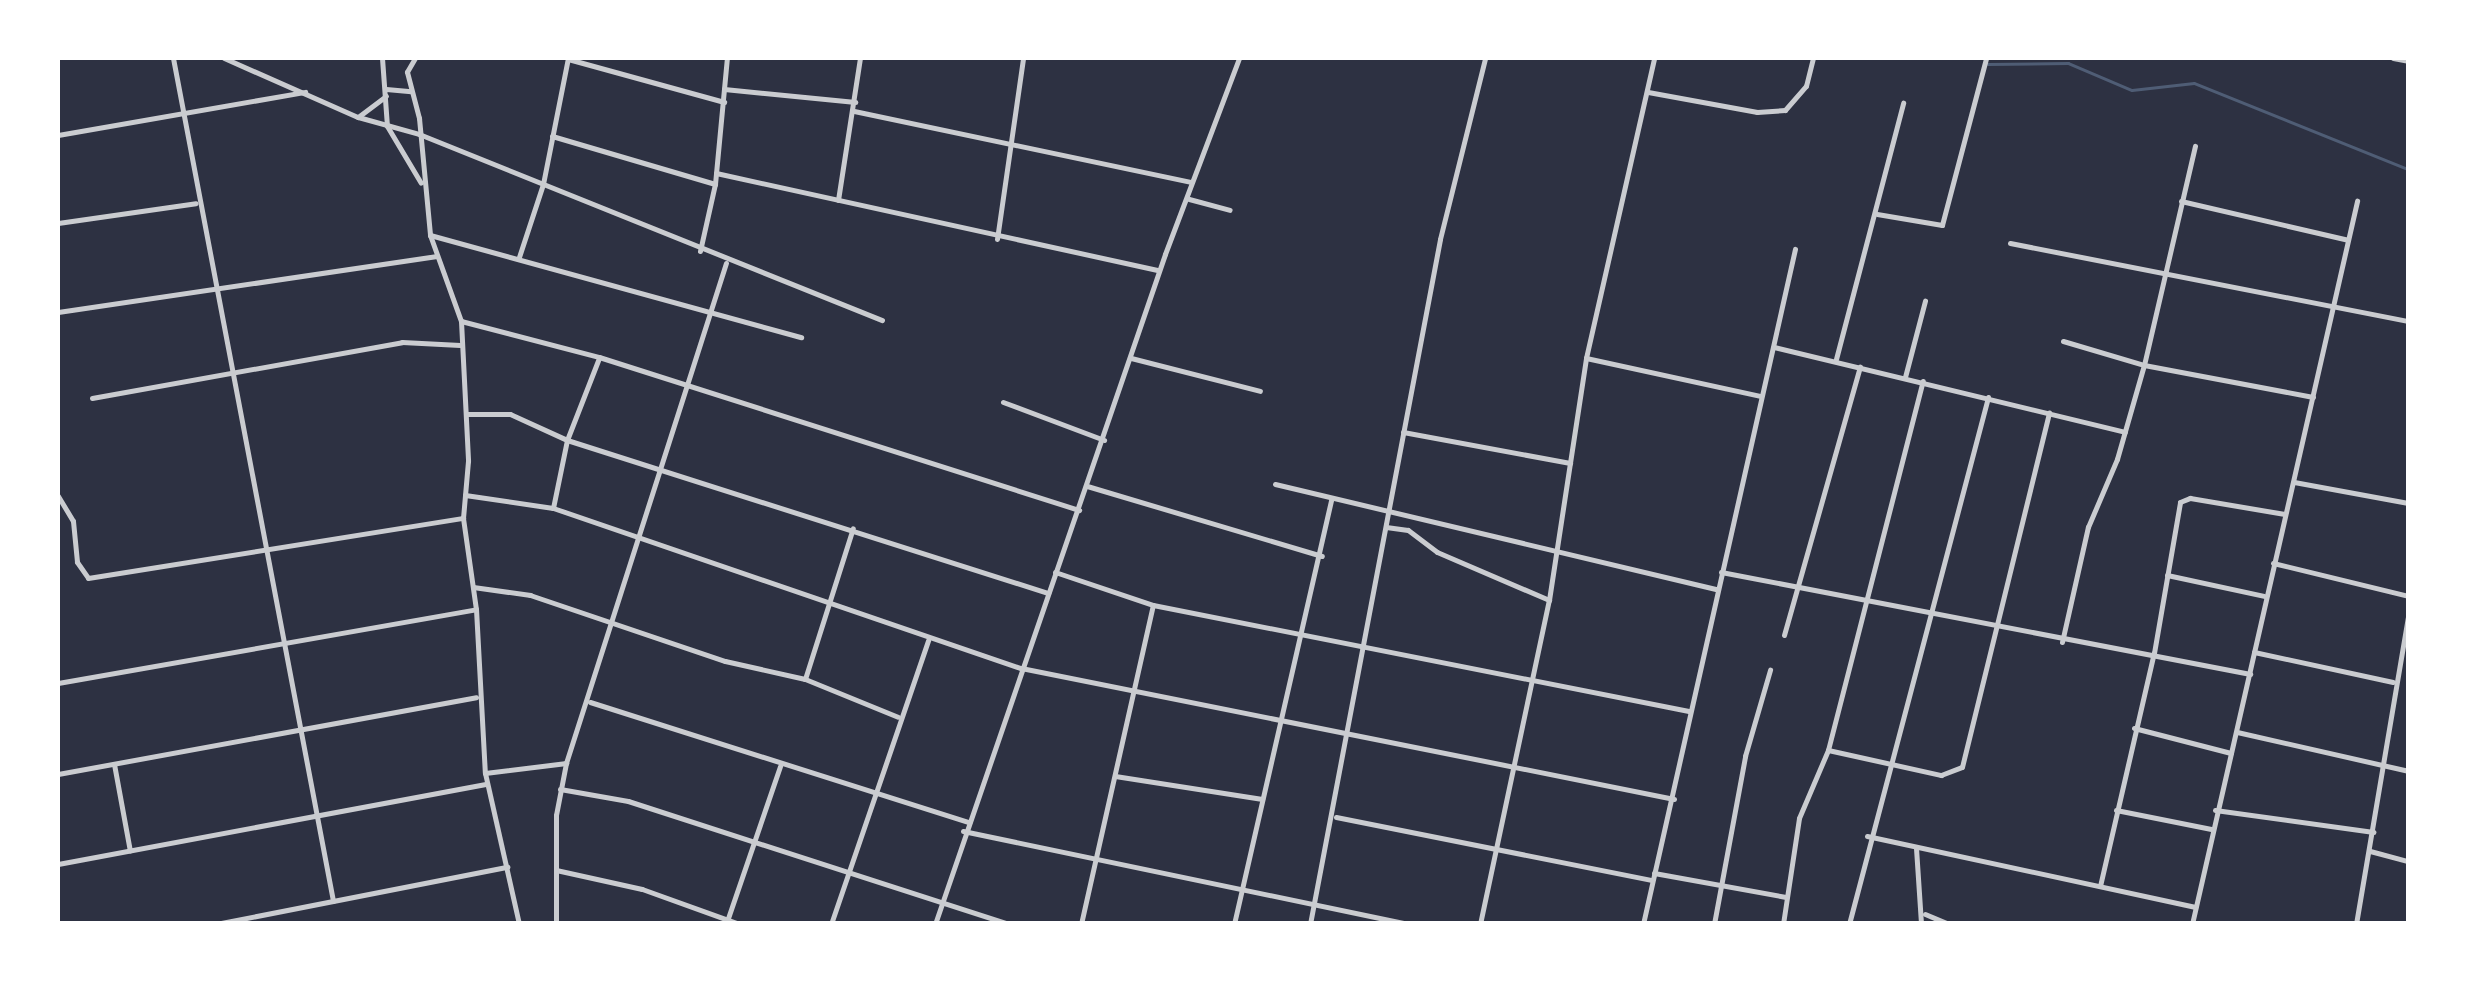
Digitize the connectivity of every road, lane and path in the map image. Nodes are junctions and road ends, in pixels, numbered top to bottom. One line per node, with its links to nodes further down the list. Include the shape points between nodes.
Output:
1 (173, 58): 26 (street)
2 (224, 58): 17 (street)
3 (382, 58): 20 (street)
4 (415, 58): 18 (street, via 406,72)
5 (568, 58): 21 (street); 30 (street)
6 (727, 58): 16 (street)
7 (860, 58): 22 (street)
8 (1023, 58): 31 (street)
9 (1239, 58): 34 (street)
10 (1485, 58): 87 (street)
11 (1654, 58): 19 (street)
12 (1813, 58): 19 (street, via 1806,86 1785,110 1756,112)
13 (1986, 58): 44 (street, via 1942,224)
14 (2393, 58): 15 (street)
15 (2408, 61)
16 (724, 89): 21 (street); 22 (street)
17 (307, 92): 25 (street); 26 (street)
18 (412, 92): 20 (street); 28 (street)
19 (1648, 92): 71 (street)
20 (386, 93): 25 (street); 27 (street)
21 (724, 102): 33 (street)
22 (855, 102): 24 (street)
23 (1903, 103): 44 (street)
24 (854, 111): 31 (street); 39 (street)
25 (358, 116): 27 (street)
26 (182, 118): 29 (street); 42 (street)
27 (387, 126): 28 (street); 37 (street)
28 (419, 134): 35 (street); 37 (street)
29 (58, 136)
30 (552, 136): 35 (street); 36 (street)
31 (1012, 139): 34 (street); 47 (street)
32 (2195, 146): 40 (street)
33 (716, 173): 36 (street); 39 (street)
34 (1192, 182): 38 (street)
35 (543, 184): 51 (street); 53 (street)
36 (715, 184): 51 (street)
37 (423, 185): 46 (street)
38 (1188, 199): 43 (street); 55 (street)
39 (838, 200): 47 (street)
40 (2182, 201): 48 (street); 56 (street)
41 (2357, 202): 48 (street)
42 (196, 203): 45 (street); 57 (street)
43 (1230, 210)
44 (1877, 214): 72 (street)
45 (58, 223)
46 (430, 235): 52 (street); 53 (street)
47 (996, 239): 55 (street)
48 (2348, 240): 59 (street)
49 (2010, 243): 56 (street)
50 (1795, 249): 68 (street)
51 (700, 251): 54 (street)
52 (437, 256): 57 (street); 63 (street)
53 (519, 257): 61 (street)
54 (726, 262): 61 (street); 62 (street)
55 (1160, 270): 70 (street)
56 (2164, 277): 59 (street); 73 (street)
57 (217, 292): 60 (street); 75 (street)
58 (1925, 301): 76 (street)
59 (2332, 308): 64 (street); 82 (street)
60 (58, 312)
61 (710, 314): 65 (street); 78 (street)
62 (882, 320)
63 (461, 321): 67 (street); 69 (street)
64 (2408, 321)
65 (802, 336)
66 (2063, 341): 73 (street)
67 (460, 345): 75 (street, via 402,342); 86 (street)
68 (1774, 347): 72 (street); 80 (street)
69 (600, 357): 78 (street); 89 (street)
70 (1130, 358): 79 (street); 90 (street)
71 (1586, 358): 80 (street); 91 (street)
72 (1836, 359): 74 (street)
73 (2144, 365): 82 (street); 88 (street)
74 (1860, 366): 76 (street); 116 (street)
75 (236, 369): 83 (street); 109 (street)
76 (1905, 377): 77 (street)
77 (1923, 381): 81 (street); 122 (street)
78 (690, 390): 92 (street); 101 (street)
79 (1260, 392)
80 (1760, 396): 113 (street)
81 (1988, 397): 85 (street); 126 (street)
82 (2313, 397): 93 (street)
83 (92, 398)
84 (1002, 402): 90 (street)
85 (2049, 413): 88 (street); 129 (street)
86 (465, 414): 89 (street, via 510,414); 96 (street)
87 (1403, 432): 91 (street); 102 (street)
88 (2125, 432): 134 (street, via 2088,527)
89 (567, 440): 92 (street); 100 (street)
90 (1104, 440): 95 (street)
91 (1570, 463): 108 (street)
92 (662, 470): 106 (street); 107 (street)
93 (2294, 482): 99 (street); 103 (street)
94 (1275, 484): 98 (street)
95 (1088, 486): 101 (street); 110 (street)
96 (464, 495): 100 (street); 104 (street)
97 (58, 496): 109 (street, via 74,521 77,562 88,578)
98 (1331, 499): 102 (street); 110 (street)
99 (2408, 503)
100 (553, 508): 107 (street)
101 (1079, 510): 112 (street)
102 (1388, 514): 105 (street); 108 (street)
103 (2285, 514): 111 (street); 114 (street, via 2184,499)
104 (462, 518): 109 (street); 115 (street)
105 (1386, 527): 121 (street, via 1408,530 1438,552); 135 (street)
106 (852, 528): 118 (street); 123 (street)
107 (641, 540): 123 (street); 128 (street)
108 (1556, 550): 117 (street); 121 (street)
109 (269, 554): 132 (street)
110 (1322, 556): 131 (street)
111 (2273, 563): 119 (street); 120 (street)
112 (1055, 572): 118 (street); 124 (street)
113 (1720, 572): 116 (street); 117 (street)
114 (2167, 575): 119 (street); 137 (street)
115 (473, 587): 125 (street); 128 (street, via 530,594)
116 (1799, 587): 122 (street); 130 (street)
117 (1717, 590): 148 (street)
118 (1048, 593): 138 (street)
119 (2264, 596): 136 (street)
120 (2408, 596)
121 (1548, 600): 141 (street)
122 (1862, 601): 126 (street); 155 (street)
123 (830, 603): 133 (street); 142 (street)
124 (1153, 605): 131 (street); 145 (street)
125 (476, 608): 132 (street); 146 (street)
126 (1930, 614): 129 (street); 159 (street)
127 (2408, 617): 143 (street)
128 (611, 624): 142 (street); 147 (street)
129 (1998, 628): 134 (street); 159 (street, via 1957,774)
130 (1784, 635)
131 (1303, 638): 135 (street); 150 (street)
132 (286, 640): 144 (street); 152 (street)
133 (928, 640): 138 (street); 149 (street)
134 (2062, 642): 137 (street)
135 (1366, 650): 141 (street); 153 (street)
136 (2253, 652): 140 (street); 143 (street)
137 (2154, 653): 140 (street); 151 (street)
138 (1021, 668): 145 (street); 176 (street)
139 (1770, 670): 193 (street, via 1744,756)
140 (2250, 674): 154 (street)
141 (1530, 675): 148 (street); 162 (street)
142 (804, 680): 149 (street)
143 (2392, 682): 160 (street)
144 (58, 683)
145 (1132, 688): 150 (street); 166 (street)
146 (476, 697): 152 (street); 164 (street)
147 (589, 702): 157 (street); 161 (street)
148 (1689, 711): 170 (street)
149 (898, 717): 169 (street)
150 (1282, 722): 153 (street); 171 (street)
151 (2134, 728): 156 (street); 172 (street)
152 (302, 729): 158 (street); 175 (street)
153 (1349, 731): 162 (street); 174 (street)
154 (2237, 732): 156 (street); 160 (street)
155 (1828, 750): 159 (street); 196 (street, via 1799,818)
156 (2230, 754): 173 (street)
157 (566, 762): 164 (street); 168 (street)
158 (114, 764): 165 (street); 183 (street)
159 (1891, 765): 180 (street)
160 (2384, 765): 163 (street); 179 (street)
161 (780, 766): 169 (street); 181 (street)
162 (1509, 767): 170 (street); 185 (street)
163 (2408, 771)
164 (484, 773): 167 (street)
165 (58, 774)
166 (1115, 776): 171 (street); 186 (street)
167 (486, 784): 175 (street); 189 (street)
168 (560, 788): 181 (street, via 628,801); 190 (street)
169 (873, 792): 176 (street); 191 (street)
170 (1674, 798): 192 (street)
171 (1262, 799): 194 (street)
172 (2115, 810): 177 (street); 195 (street)
173 (2215, 810): 177 (street); 179 (street)
174 (1336, 816): 185 (street); 198 (street)
175 (316, 817): 183 (street); 197 (street)
176 (968, 822): 178 (street)
177 (2211, 829): 200 (street)
178 (963, 831): 186 (street); 199 (street)
179 (2373, 832): 184 (street)
180 (1867, 836): 182 (street); 218 (street)
181 (754, 844): 191 (street); 202 (street)
182 (1916, 847): 195 (street); 201 (street)
183 (130, 851): 188 (street)
184 (2370, 852): 187 (street); 222 (street)
185 (1493, 853): 192 (street); 214 (street)
186 (1097, 860): 194 (street); 210 (street)
187 (2408, 862)
188 (58, 864)
189 (506, 867): 197 (street); 204 (street)
190 (556, 870): 202 (street, via 642,889); 205 (street)
191 (847, 876): 199 (street); 207 (street)
192 (1653, 876): 193 (street); 215 (street)
193 (1721, 884): 196 (street); 216 (street)
194 (1244, 886): 198 (street); 211 (street)
195 (2100, 886): 200 (street)
196 (1786, 897): 217 (street)
197 (333, 900): 203 (street)
198 (1314, 902): 212 (street); 213 (street)
199 (942, 905): 208 (street); 209 (street)
200 (2196, 907): 221 (street)
201 (1925, 914): 219 (street); 220 (street)
202 (727, 922): 206 (street)
203 (216, 924)
204 (519, 924)
205 (556, 924)
206 (739, 924)
207 (831, 924)
208 (935, 924)
209 (1008, 924)
210 (1080, 924)
211 (1234, 924)
212 (1310, 924)
213 (1409, 924)
214 (1480, 924)
215 (1643, 924)
216 (1714, 924)
217 (1783, 924)
218 (1849, 924)
219 (1921, 924)
220 (1949, 924)
221 (2192, 924)
222 (2356, 924)

